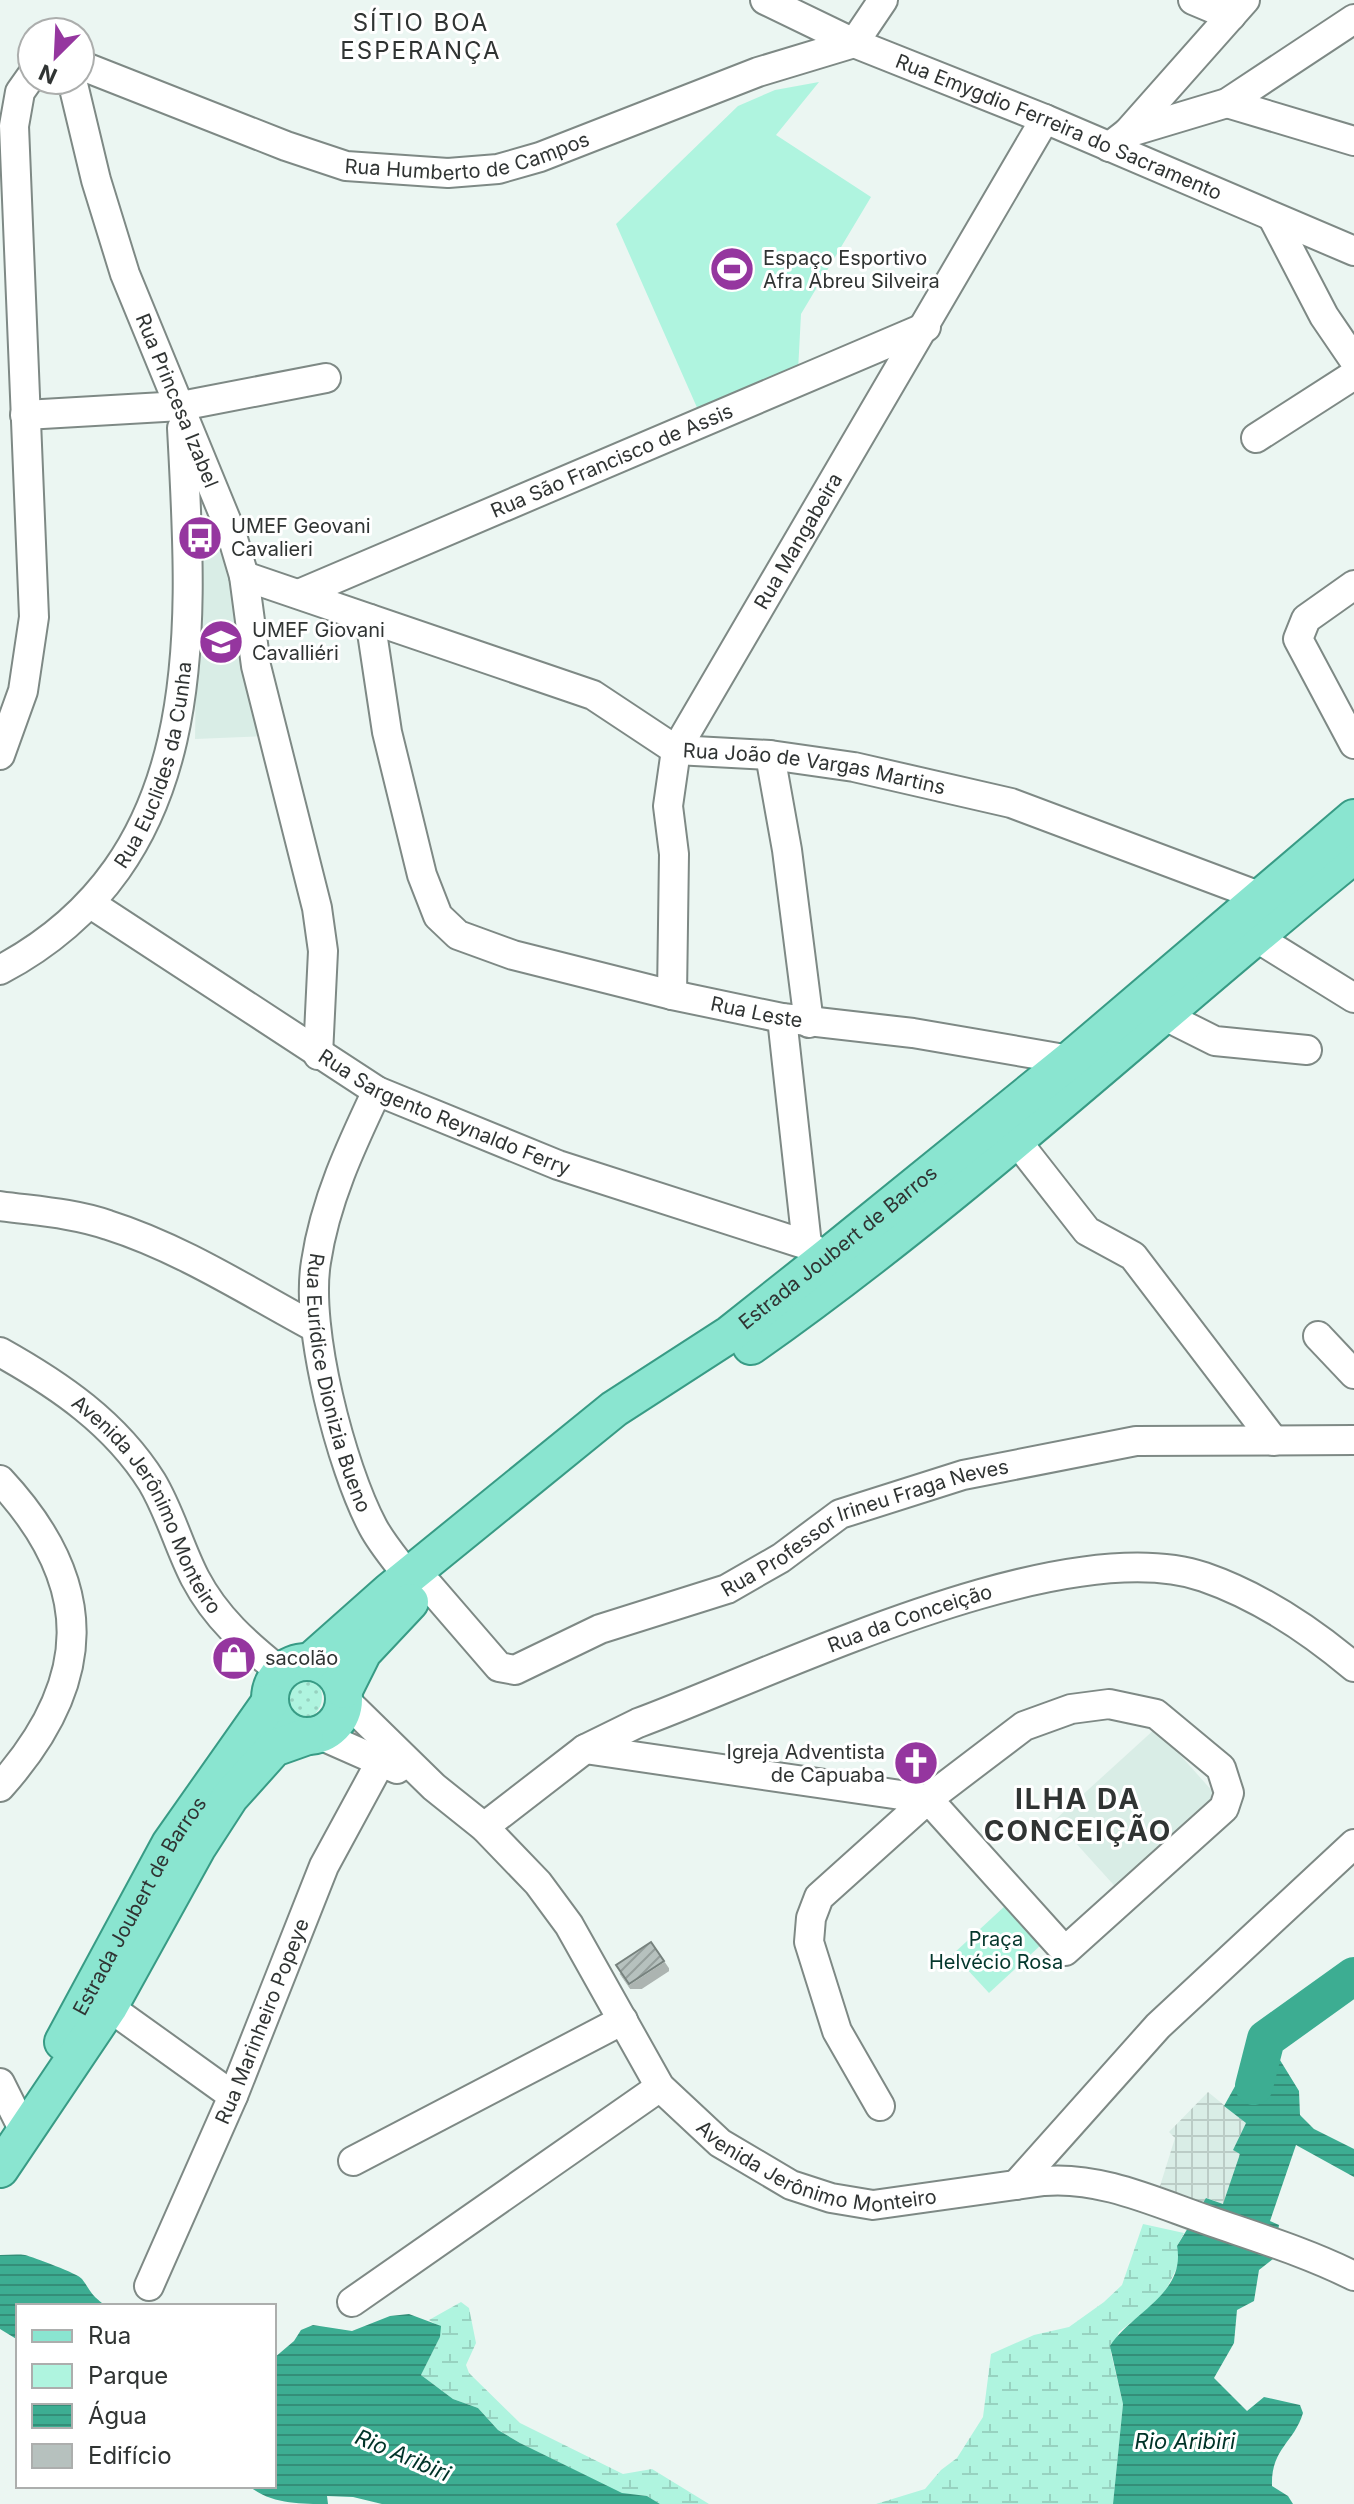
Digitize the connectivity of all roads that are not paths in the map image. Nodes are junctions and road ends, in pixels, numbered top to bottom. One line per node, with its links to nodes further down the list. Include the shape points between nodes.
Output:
1 (765, 0): 6 (street, Rua Emygdio Ferreira do Sacramento)
2 (883, 0): 6 (street)
3 (1193, 0): 4 (street)
4 (1241, 4): 12 (street)
5 (1354, 19): 10 (street)
6 (854, 43): 7 (street, Rua Humberto de Campos, via 758,72 540,157 498,169 448,173 346,166); 11 (street, Rua Emygdio Ferreira do Sacramento)
7 (96, 71)
8 (19, 96): 21 (street, via 14,126)
9 (76, 96): 20 (street, Rua Princesa Izabel, via 125,274)
10 (1227, 103): 12 (street); 13 (street)
11 (1045, 119): 12 (street, Rua Emygdio Ferreira do Sacramento); 16 (street, Rua Mangabeira)
12 (1118, 140): 14 (street, Rua Emygdio Ferreira do Sacramento)
13 (1354, 141)
14 (1273, 218): 15 (street, Rua Emygdio Ferreira do Sacramento); 17 (street, via 1324,316)
15 (1354, 251)
16 (926, 327): 25 (street, Rua São Francisco de Assis); 28 (street, Rua Mangabeira)
17 (1354, 360)
18 (1354, 375): 22 (street)
19 (326, 378): 20 (street)
20 (181, 406): 21 (street); 23 (street, Rua Princesa Izabel); 34 (street, Rua Euclides da Cunha, via 188,549 184,690 152,802)
21 (25, 415): 29 (street, via 34,617 23,691)
22 (1256, 438)
23 (244, 576): 25 (street, Rua João de Vargas Martins); 42 (street, Rua Princesa Izabel, via 256,666 317,908 323,951)
24 (1354, 585): 27 (street, via 1306,619 1298,639)
25 (299, 594): 26 (street, Rua João de Vargas Martins)
26 (370, 619): 28 (street, Rua João de Vargas Martins, via 593,695); 37 (street, Rua Leste, via 387,732 422,875 438,916 484,947)
27 (1354, 744)
28 (676, 750): 30 (street, Rua João de Vargas Martins); 37 (street, Rua Mangabeira, via 668,806 674,854)
29 (0, 755)
30 (770, 755): 33 (street, Rua João de Vargas Martins, via 854,767 1011,803); 40 (street, via 787,850)
31 (1354, 818): 33 (main road, Estrada Joubert de Barros)
32 (1354, 855): 35 (main road, Estrada Joubert de Barros)
33 (1259, 896): 43 (main road, Estrada Joubert de Barros)
34 (91, 904): 36 (street, Rua Euclides da Cunha, via 56,938); 42 (street, Rua Sargento Reynaldo Ferry)
35 (1254, 936): 38 (street); 39 (main road, Estrada Joubert de Barros)
36 (0, 970)
37 (672, 995): 40 (street, Rua Leste)
38 (1354, 998)
39 (1163, 1015): 41 (street, via 1215,1041); 45 (main road, Estrada Joubert de Barros)
40 (796, 1021): 43 (street, Rua Leste, via 913,1033); 47 (street)
41 (1307, 1050)
42 (318, 1055): 44 (street, Rua Sargento Reynaldo Ferry)
43 (1070, 1060): 47 (main road, Estrada Joubert de Barros)
44 (377, 1091): 47 (street, Rua Sargento Reynaldo Ferry, via 609,1184); 48 (street, Rua Eurídice Dionizia Bueno, via 332,1194 315,1264)
45 (1015, 1139): 53 (street, via 1087,1231 1133,1256); 55 (main road, Estrada Joubert de Barros, via 830,1291 599,1444)
46 (0, 1206): 48 (street, via 73,1215 165,1247)
47 (817, 1251): 55 (main road, Estrada Joubert de Barros, via 730,1334 614,1409)
48 (316, 1328): 55 (street, Rua Eurídice Dionizia Bueno, via 345,1462 373,1528)
49 (1318, 1336): 51 (street)
50 (0, 1352): 57 (street, Avenida Jerônimo Monteiro, via 70,1394 106,1426 153,1484 195,1578 219,1617)
51 (1354, 1374)
52 (1354, 1440): 53 (street, Rua Professor Irineu Fraga Neves)
53 (1274, 1441): 55 (street, Rua Professor Irineu Fraga Neves, via 1136,1441 1014,1462 903,1492 840,1514 781,1558 727,1589 600,1629 515,1670 499,1667)
54 (3, 1491): 62 (street, via 54,1553 68,1595 74,1644 56,1707)
55 (418, 1581): 57 (main road, Estrada Joubert de Barros); 58 (main road, Estrada Joubert de Barros, via 363,1652)
56 (1354, 1667): 60 (street, Rua da Conceição, via 1255,1599 1202,1576 1154,1568 1101,1568 989,1590 830,1647)
57 (287, 1679): 58 (main road, via 325,1666 337,1676); 59 (main road, via 280,1725); 73 (main road, Estrada Joubert de Barros, via 170,1844 67,2029)
58 (344, 1695): 59 (main road, via 342,1714 333,1727); 63 (street, Avenida Jerônimo Monteiro)
59 (313, 1736): 61 (street, Avenida Jerônimo Monteiro); 67 (main road, Estrada Joubert de Barros, via 274,1748 230,1797)
60 (585, 1749): 64 (street); 65 (street, Rua da Conceição)
61 (381, 1761): 63 (street, Avenida Jerônimo Monteiro); 71 (street, Rua Marinheiro Popeye, via 324,1866)
62 (0, 1787)
63 (434, 1787): 65 (street, Avenida Jerônimo Monteiro)
64 (928, 1799): 64 (street, via 1024,1726 1071,1709 1109,1704 1156,1714 1221,1768 1229,1793 1224,1808 1065,1951); 72 (street, via 819,1897 811,1918 809,1942 837,2031)
65 (484, 1827): 68 (street, Avenida Jerônimo Monteiro, via 538,1883 569,1925)
66 (1354, 1844): 76 (street, via 1158,2026)
67 (109, 2007): 71 (street); 73 (main road, Estrada Joubert de Barros)
68 (623, 2020): 70 (street, Avenida Jerônimo Monteiro); 74 (street)
69 (0, 2083): 73 (street)
70 (660, 2087): 76 (street, Avenida Jerônimo Monteiro, via 720,2143 762,2171 831,2198 873,2205); 79 (street)
71 (233, 2096): 78 (street, Rua Marinheiro Popeye)
72 (880, 2106)
73 (20, 2132): 75 (main road, Estrada Joubert de Barros)
74 (353, 2161)
75 (0, 2169)
76 (1016, 2185): 77 (street, Avenida Jerônimo Monteiro, via 1066,2179 1102,2185)
77 (1354, 2276)
78 (149, 2286)
79 (352, 2302)

